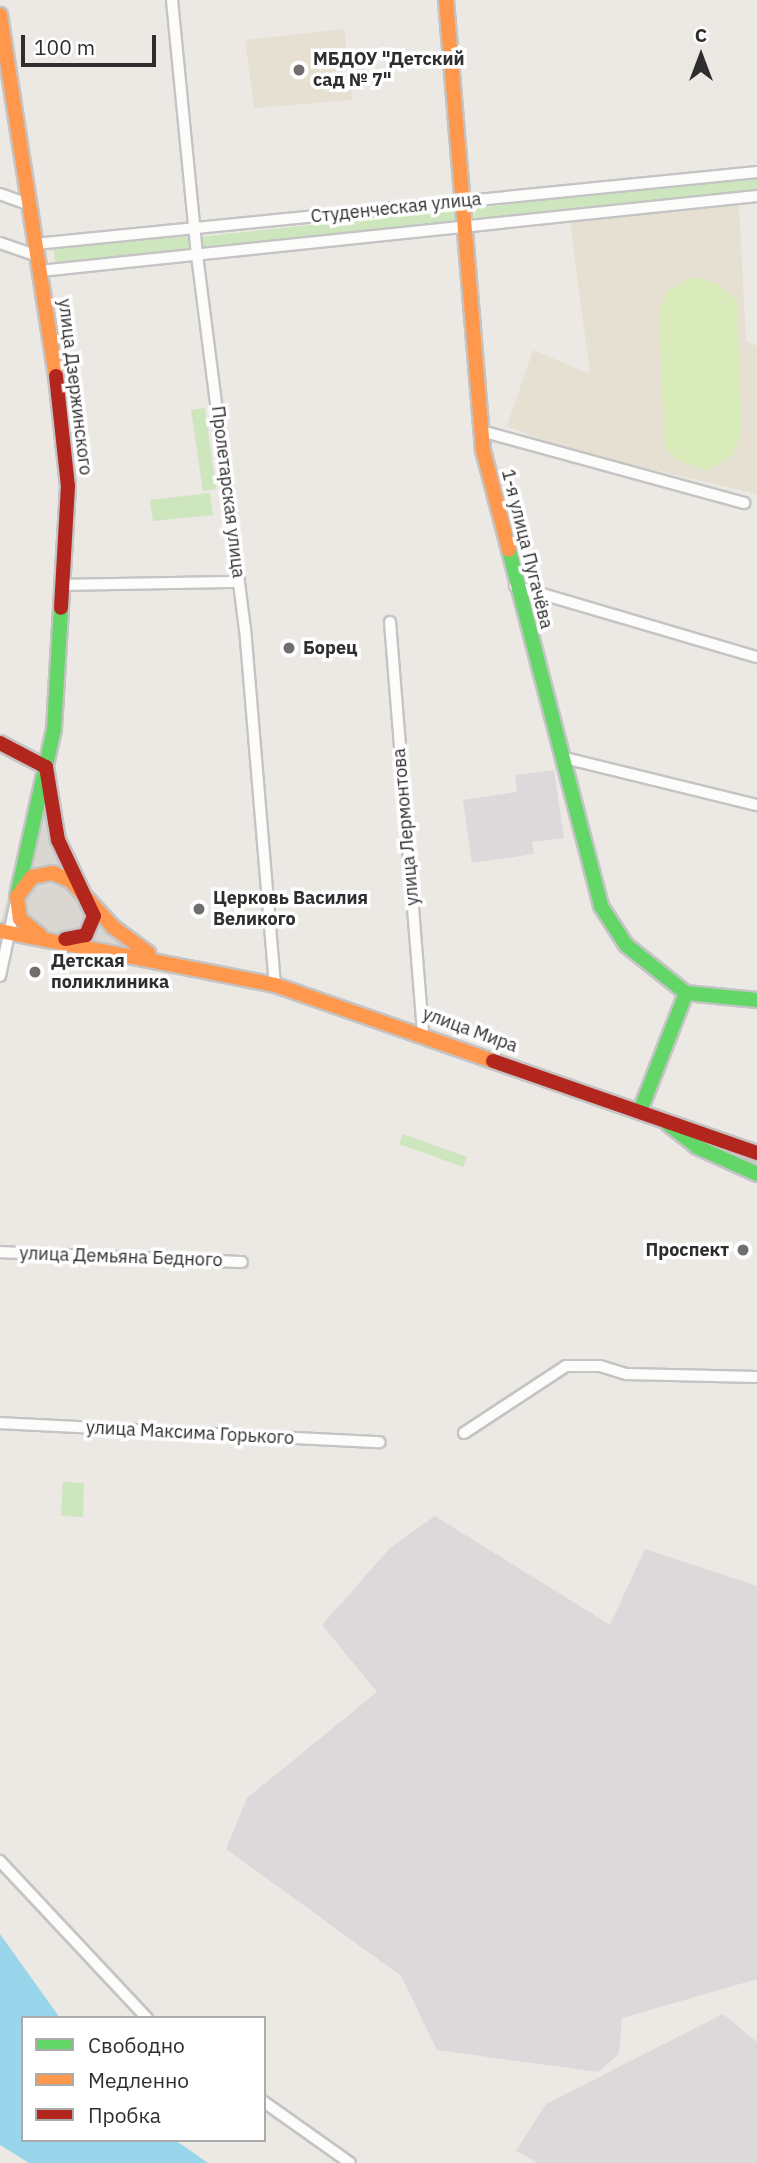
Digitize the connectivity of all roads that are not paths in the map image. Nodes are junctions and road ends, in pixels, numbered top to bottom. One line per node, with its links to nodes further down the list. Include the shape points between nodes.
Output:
1 (172, 0): 10 (street, Пролетарская улица)
2 (446, 0): 7 (main road, 1-я улица Пугачёва)
3 (0, 15): 8 (main road, улица Дзержинского)
4 (757, 172): 7 (street, Студенческая улица)
5 (0, 194): 8 (street)
6 (757, 196): 9 (street, Студенческая улица)
7 (463, 201): 9 (main road, 1-я улица Пугачёва); 10 (street, Студенческая улица)
8 (28, 204): 12 (main road, улица Дзержинского)
9 (466, 227): 13 (street, Студенческая улица); 15 (main road, 1-я улица Пугачёва)
10 (194, 228): 12 (street, Студенческая улица); 13 (street, Пролетарская улица)
11 (0, 243): 12 (street)
12 (36, 250): 14 (main road, улица Дзержинского)
13 (197, 255): 14 (street, Студенческая улица); 17 (street, Пролетарская улица)
14 (40, 271): 18 (main road, улица Дзержинского, via 67,458)
15 (481, 431): 16 (street); 19 (main road, 1-я улица Пугачёва)
16 (744, 503)
17 (239, 582): 18 (street); 32 (street, Пролетарская улица)
18 (63, 585): 24 (main road, улица Дзержинского, via 54,729)
19 (514, 585): 21 (street); 23 (main road, 1-я улица Пугачёва)
20 (390, 621): 35 (street, улица Лермонтова)
21 (757, 657)
22 (0, 743): 24 (main road)
23 (565, 758): 25 (street); 33 (main road, 1-я улица Пугачёва, via 607,922 626,945)
24 (46, 767): 26 (main road, улица Дзержинского); 27 (main road, via 55,833)
25 (757, 805)
26 (18, 895): 27 (main road, via 32,877 50,872 66,877); 28 (street); 29 (main road, via 23,923)
27 (86, 895): 29 (main road, via 94,916 89,931 76,939); 30 (main road, улица Мира, via 113,927)
28 (4, 931): 29 (main road, улица Мира); 31 (street)
29 (51, 939): 30 (main road, улица Мира)
30 (155, 958): 32 (main road, улица Мира)
31 (0, 976)
32 (275, 985): 35 (main road, улица Мира)
33 (687, 993): 34 (main road); 36 (main road)
34 (757, 1000)
35 (423, 1033): 36 (main road, улица Мира)
36 (640, 1111): 37 (main road, улица Мира)
37 (661, 1118): 38 (main road); 39 (main road, улица Мира, via 698,1147)
38 (757, 1153)
39 (757, 1174)
40 (0, 1252): 41 (street, улица Демьяна Бедного)
41 (242, 1262)
42 (757, 1377): 44 (street, via 626,1374 600,1366 566,1366)
43 (0, 1423): 45 (street, улица Максима Горького)
44 (464, 1433)
45 (380, 1443)
46 (0, 1861): 47 (street)
47 (145, 2016)
48 (266, 2103): 49 (street)
49 (350, 2163)

